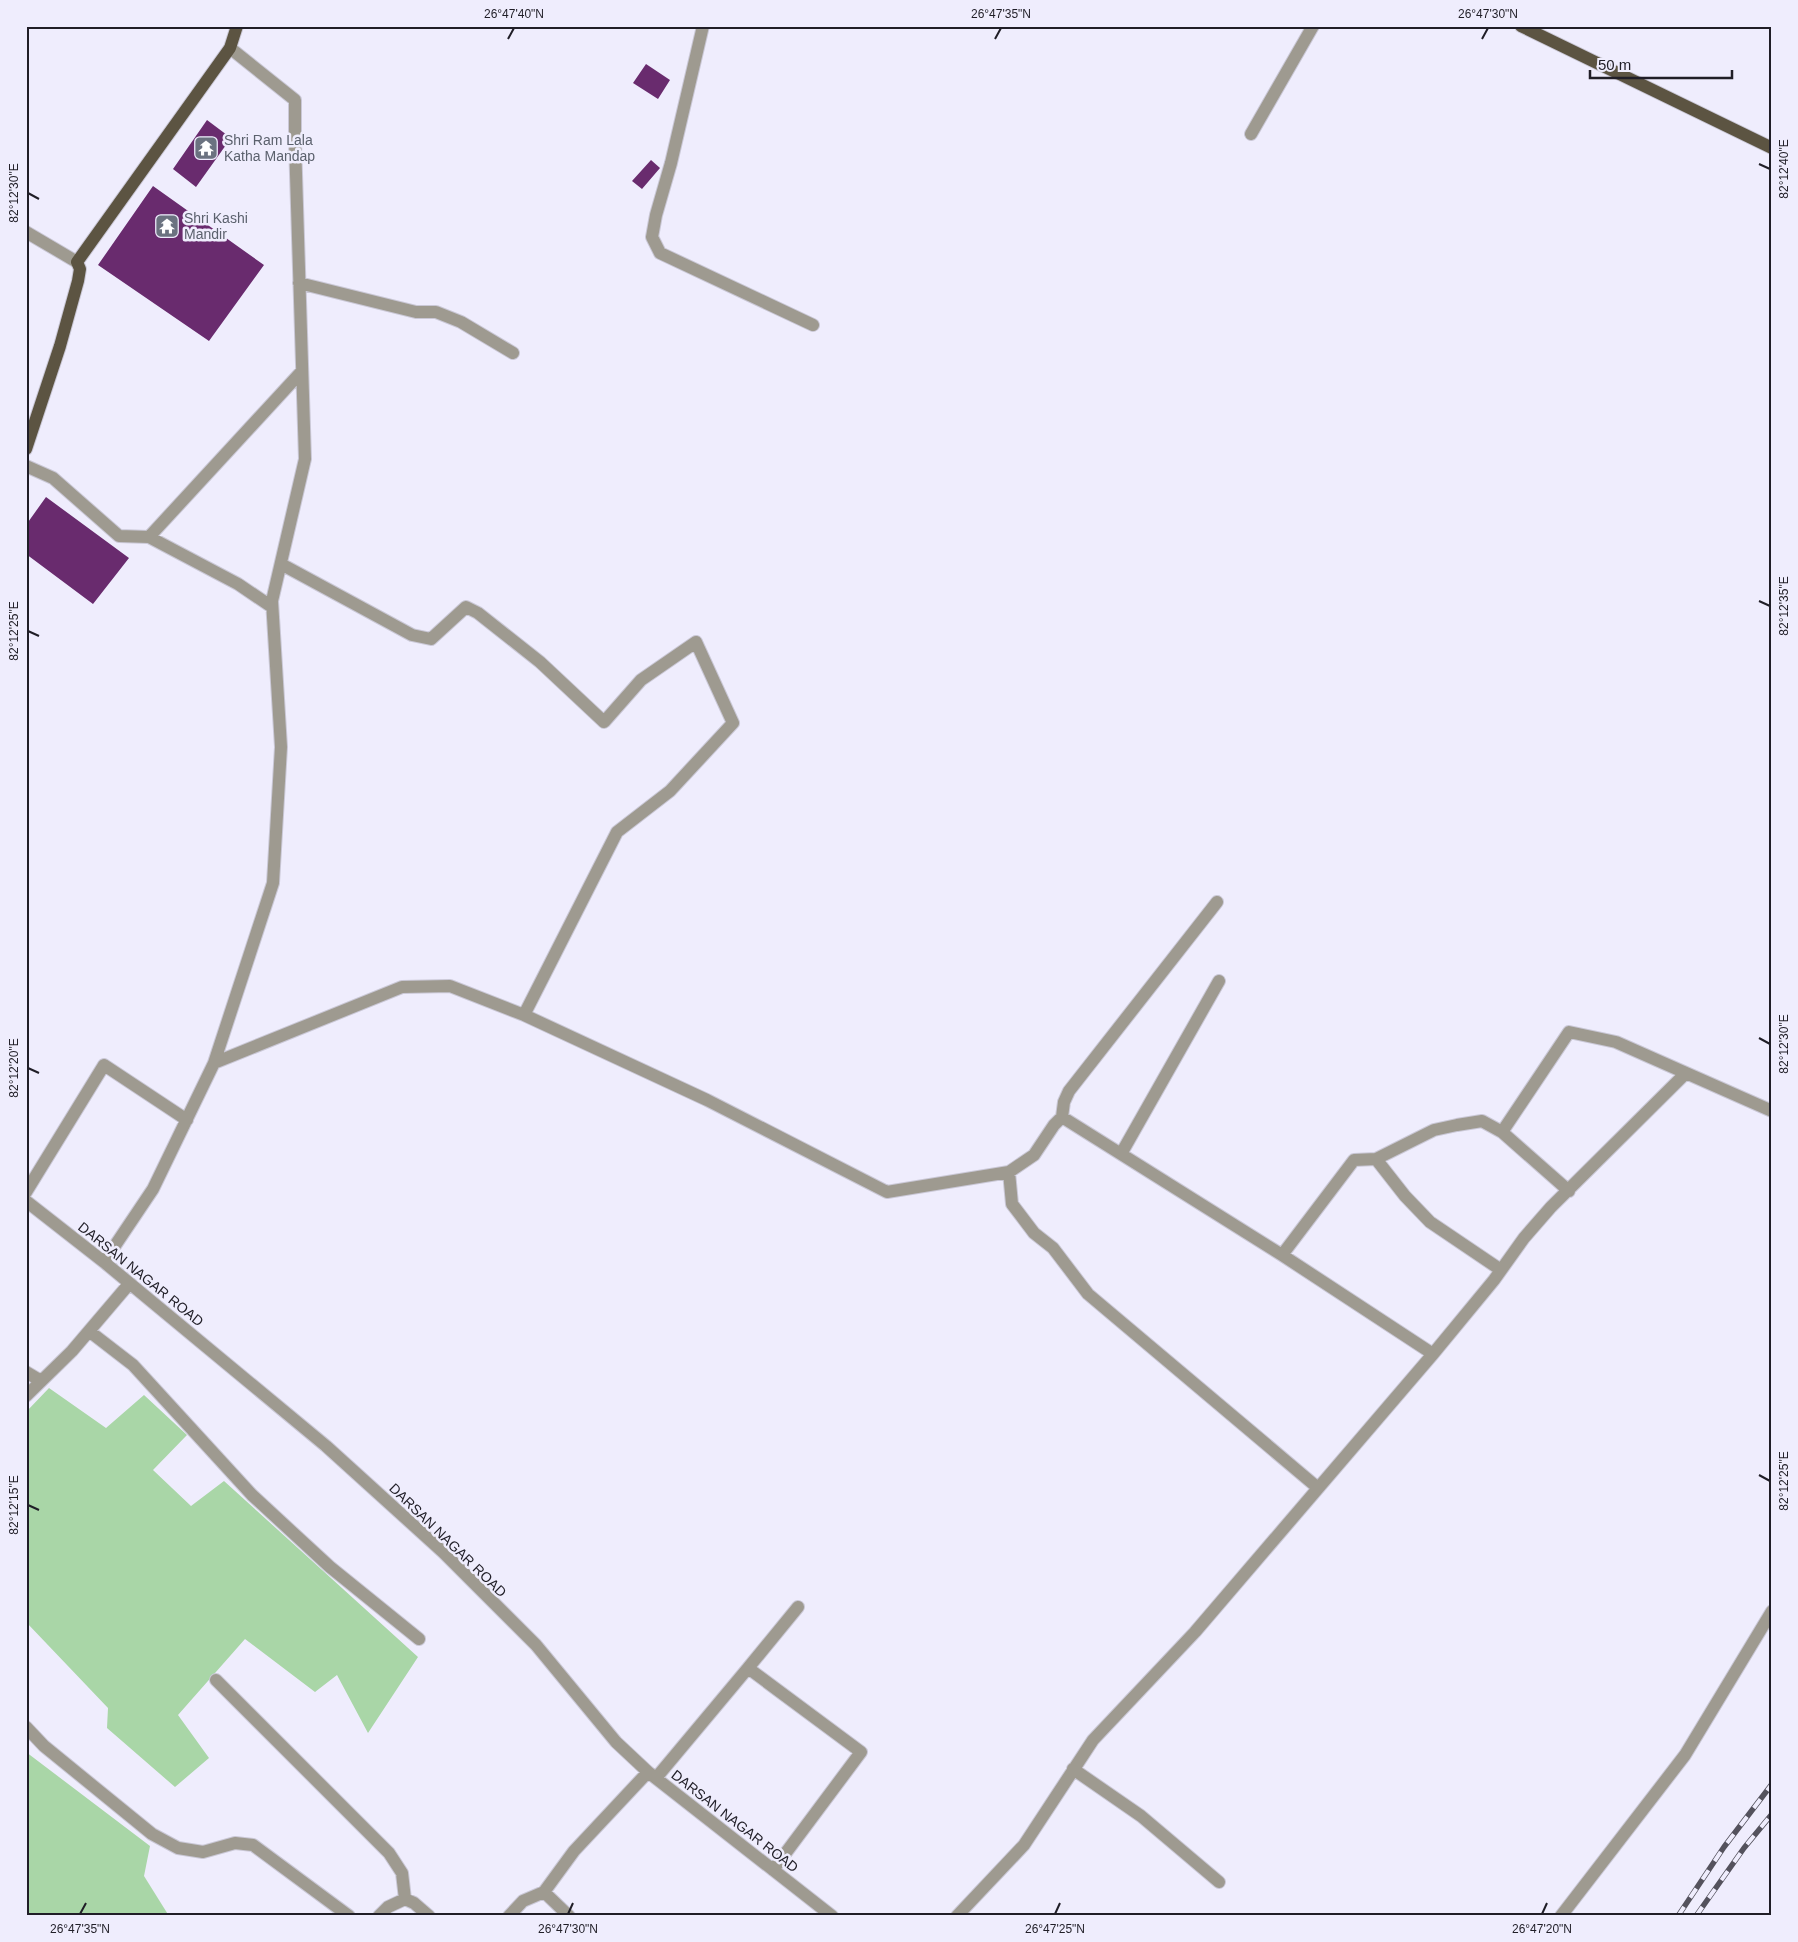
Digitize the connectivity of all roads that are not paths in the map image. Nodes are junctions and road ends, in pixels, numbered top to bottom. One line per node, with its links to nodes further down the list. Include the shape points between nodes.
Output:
1 (237, 26): 5 (main road)
2 (1313, 26): 6 (street)
3 (1520, 26): 7 (main road)
4 (700, 27): 11 (street, via 652,237 660,253)
5 (230, 48): 9 (main road); 10 (street, via 295,100)
6 (1251, 134)
7 (1772, 148)
8 (26, 232): 9 (street)
9 (77, 262): 14 (main road, via 80,269 78,281)
10 (299, 283): 12 (street, via 416,312 436,312 461,322); 13 (street)
11 (813, 325)
12 (513, 353)
13 (302, 371): 16 (street); 17 (street, via 305,459)
14 (26, 449)
15 (26, 466): 16 (street, via 53,478 119,536)
16 (149, 537): 18 (street, via 238,584)
17 (281, 564): 18 (street); 21 (street, via 412,635 431,639 466,607 540,662 604,722 641,680 696,642 733,723 670,791 617,832)
18 (272, 607): 22 (street, via 281,747 273,883)
19 (1217, 902): 25 (street, via 1069,1091)
20 (1219, 981): 28 (street)
21 (524, 1015): 22 (street, via 450,986 402,987); 30 (street, via 707,1100 887,1192)
22 (214, 1063): 26 (street)
23 (1686, 1074): 24 (street); 27 (street, via 1616,1042 1569,1032); 31 (street)
24 (1772, 1111)
25 (1062, 1117): 28 (street); 30 (street, via 1034,1156)
26 (187, 1120): 32 (street, via 104,1065); 35 (street, via 154,1188)
27 (1502, 1132): 29 (street, via 1482,1121 1457,1125 1434,1130); 31 (street)
28 (1121, 1154): 34 (street)
29 (1376, 1159): 34 (street, via 1354,1160); 36 (street, via 1430,1222)
30 (1009, 1172): 43 (street, via 1012,1204 1034,1233 1053,1248 1088,1294)
31 (1569, 1191): 36 (street, via 1524,1238)
32 (26, 1192)
33 (26, 1201): 35 (street, DARSAN NAGAR ROAD)
34 (1282, 1256): 39 (street)
35 (104, 1262): 37 (street, DARSAN NAGAR ROAD)
36 (1501, 1270): 39 (street)
37 (129, 1284): 38 (street); 51 (street, DARSAN NAGAR ROAD, via 326,1446 443,1552 536,1645 616,1742)
38 (89, 1331): 41 (street); 46 (street, via 133,1365 252,1496 330,1567)
39 (1433, 1354): 43 (street)
40 (26, 1372): 41 (street)
41 (41, 1381): 42 (street)
42 (26, 1396)
43 (1318, 1488): 50 (street, via 1195,1632 1093,1740)
44 (798, 1607): 47 (street)
45 (1772, 1611): 63 (street, via 1685,1755)
46 (419, 1639)
47 (748, 1668): 51 (street); 52 (street, via 861,1752)
48 (216, 1680): 55 (street, via 389,1853 402,1873)
49 (26, 1726): 56 (street, via 44,1746 152,1834 178,1848 203,1852 235,1842 253,1845)
50 (1074, 1769): 53 (street, via 1141,1816); 62 (street, via 1024,1845)
51 (652, 1775): 52 (street, DARSAN NAGAR ROAD); 54 (street, via 574,1851)
52 (773, 1870): 61 (street, DARSAN NAGAR ROAD)
53 (1219, 1882)
54 (544, 1892): 59 (street, via 523,1901); 60 (street)
55 (405, 1899): 57 (street); 58 (street)
56 (349, 1916)
57 (379, 1916)
58 (430, 1916)
59 (509, 1916)
60 (569, 1916)
61 (832, 1916)
62 (957, 1916)
63 (1560, 1916)

